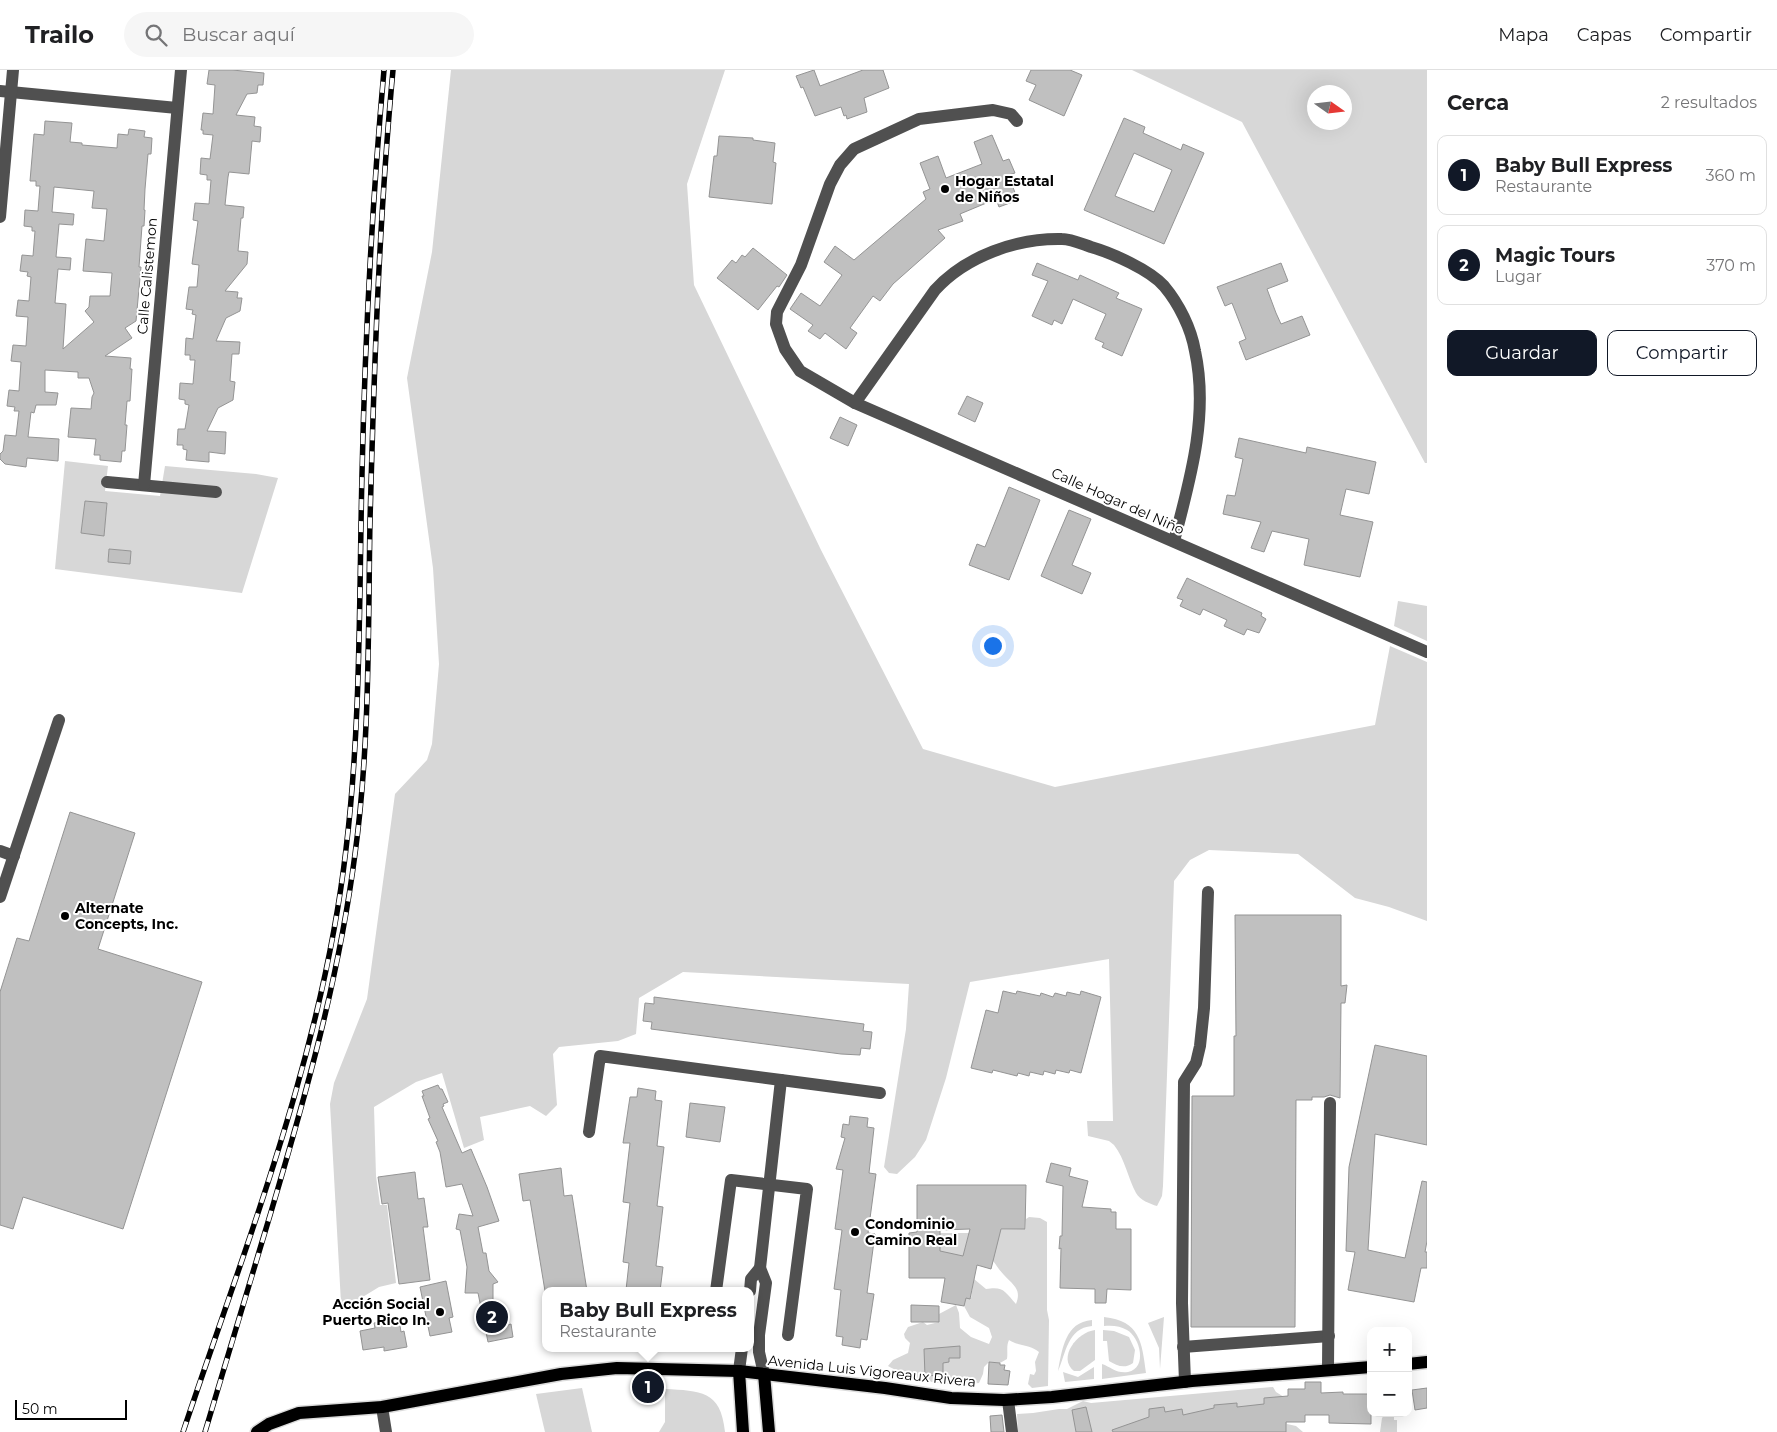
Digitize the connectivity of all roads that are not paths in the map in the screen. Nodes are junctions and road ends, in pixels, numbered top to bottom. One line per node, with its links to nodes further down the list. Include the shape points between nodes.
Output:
1 (13, 70): 3 (street)
2 (181, 70): 4 (street, Calle Calistemon)
3 (6, 92): 4 (street); 6 (street)
4 (178, 108): 9 (street, Calle Calistemon)
5 (1017, 121): 7 (street, Calle Hogar del Niño, via 1011,114 993,110 919,119 854,148 840,165 800,265 777,312 776,324 785,349 800,371)
6 (0, 216)
7 (856, 402): 11 (street, Calle Hogar del Niño); 11 (street, via 946,277 992,251 1032,241 1064,239 1134,264 1163,286 1183,315 1195,350 1199,376 1196,447)
8 (107, 482): 9 (street)
9 (144, 485): 10 (street)
10 (216, 492)
11 (1174, 542): 12 (street, Calle Hogar del Niño)
12 (1427, 652)
13 (59, 720): 15 (street)
14 (0, 851): 15 (street)
15 (14, 856): 17 (street)
16 (1208, 892): 28 (street, via 1200,1046 1196,1062 1184,1082)
17 (0, 897)
18 (781, 1080): 19 (street); 21 (street, via 600,1056); 22 (street)
19 (880, 1093)
20 (1330, 1103): 27 (street)
21 (588, 1132)
22 (769, 1184): 23 (street); 24 (street, via 731,1180); 26 (street, via 807,1189)
23 (760, 1268): 25 (street, via 751,1278); 35 (street, via 766,1283 759,1335)
24 (717, 1287)
25 (750, 1287)
26 (788, 1334)
27 (1329, 1336): 28 (street); 33 (street)
28 (1183, 1347): 36 (street)
29 (741, 1352): 34 (street)
30 (1427, 1362): 31 (main road)
31 (1412, 1364)
32 (1367, 1367): 33 (main road, Avenida Luis Vigoreaux Rivera)
33 (1328, 1369): 36 (main road, Avenida Luis Vigoreaux Rivera)
34 (739, 1371): 35 (main road, Avenida Luis Vigoreaux Rivera); 38 (main road, Avenida Luis Vigoreaux Rivera, via 617,1368 561,1374); 41 (main road)
35 (764, 1374): 37 (main road, Avenida Luis Vigoreaux Rivera, via 951,1398); 42 (main road)
36 (1185, 1382): 37 (main road, Avenida Luis Vigoreaux Rivera)
37 (1008, 1400): 43 (street)
38 (382, 1407): 39 (main road, Avenida Luis Vigoreaux Rivera, via 299,1414 268,1424); 40 (street)
39 (257, 1432)
40 (386, 1432)
41 (743, 1432)
42 (769, 1432)
43 (1012, 1432)

